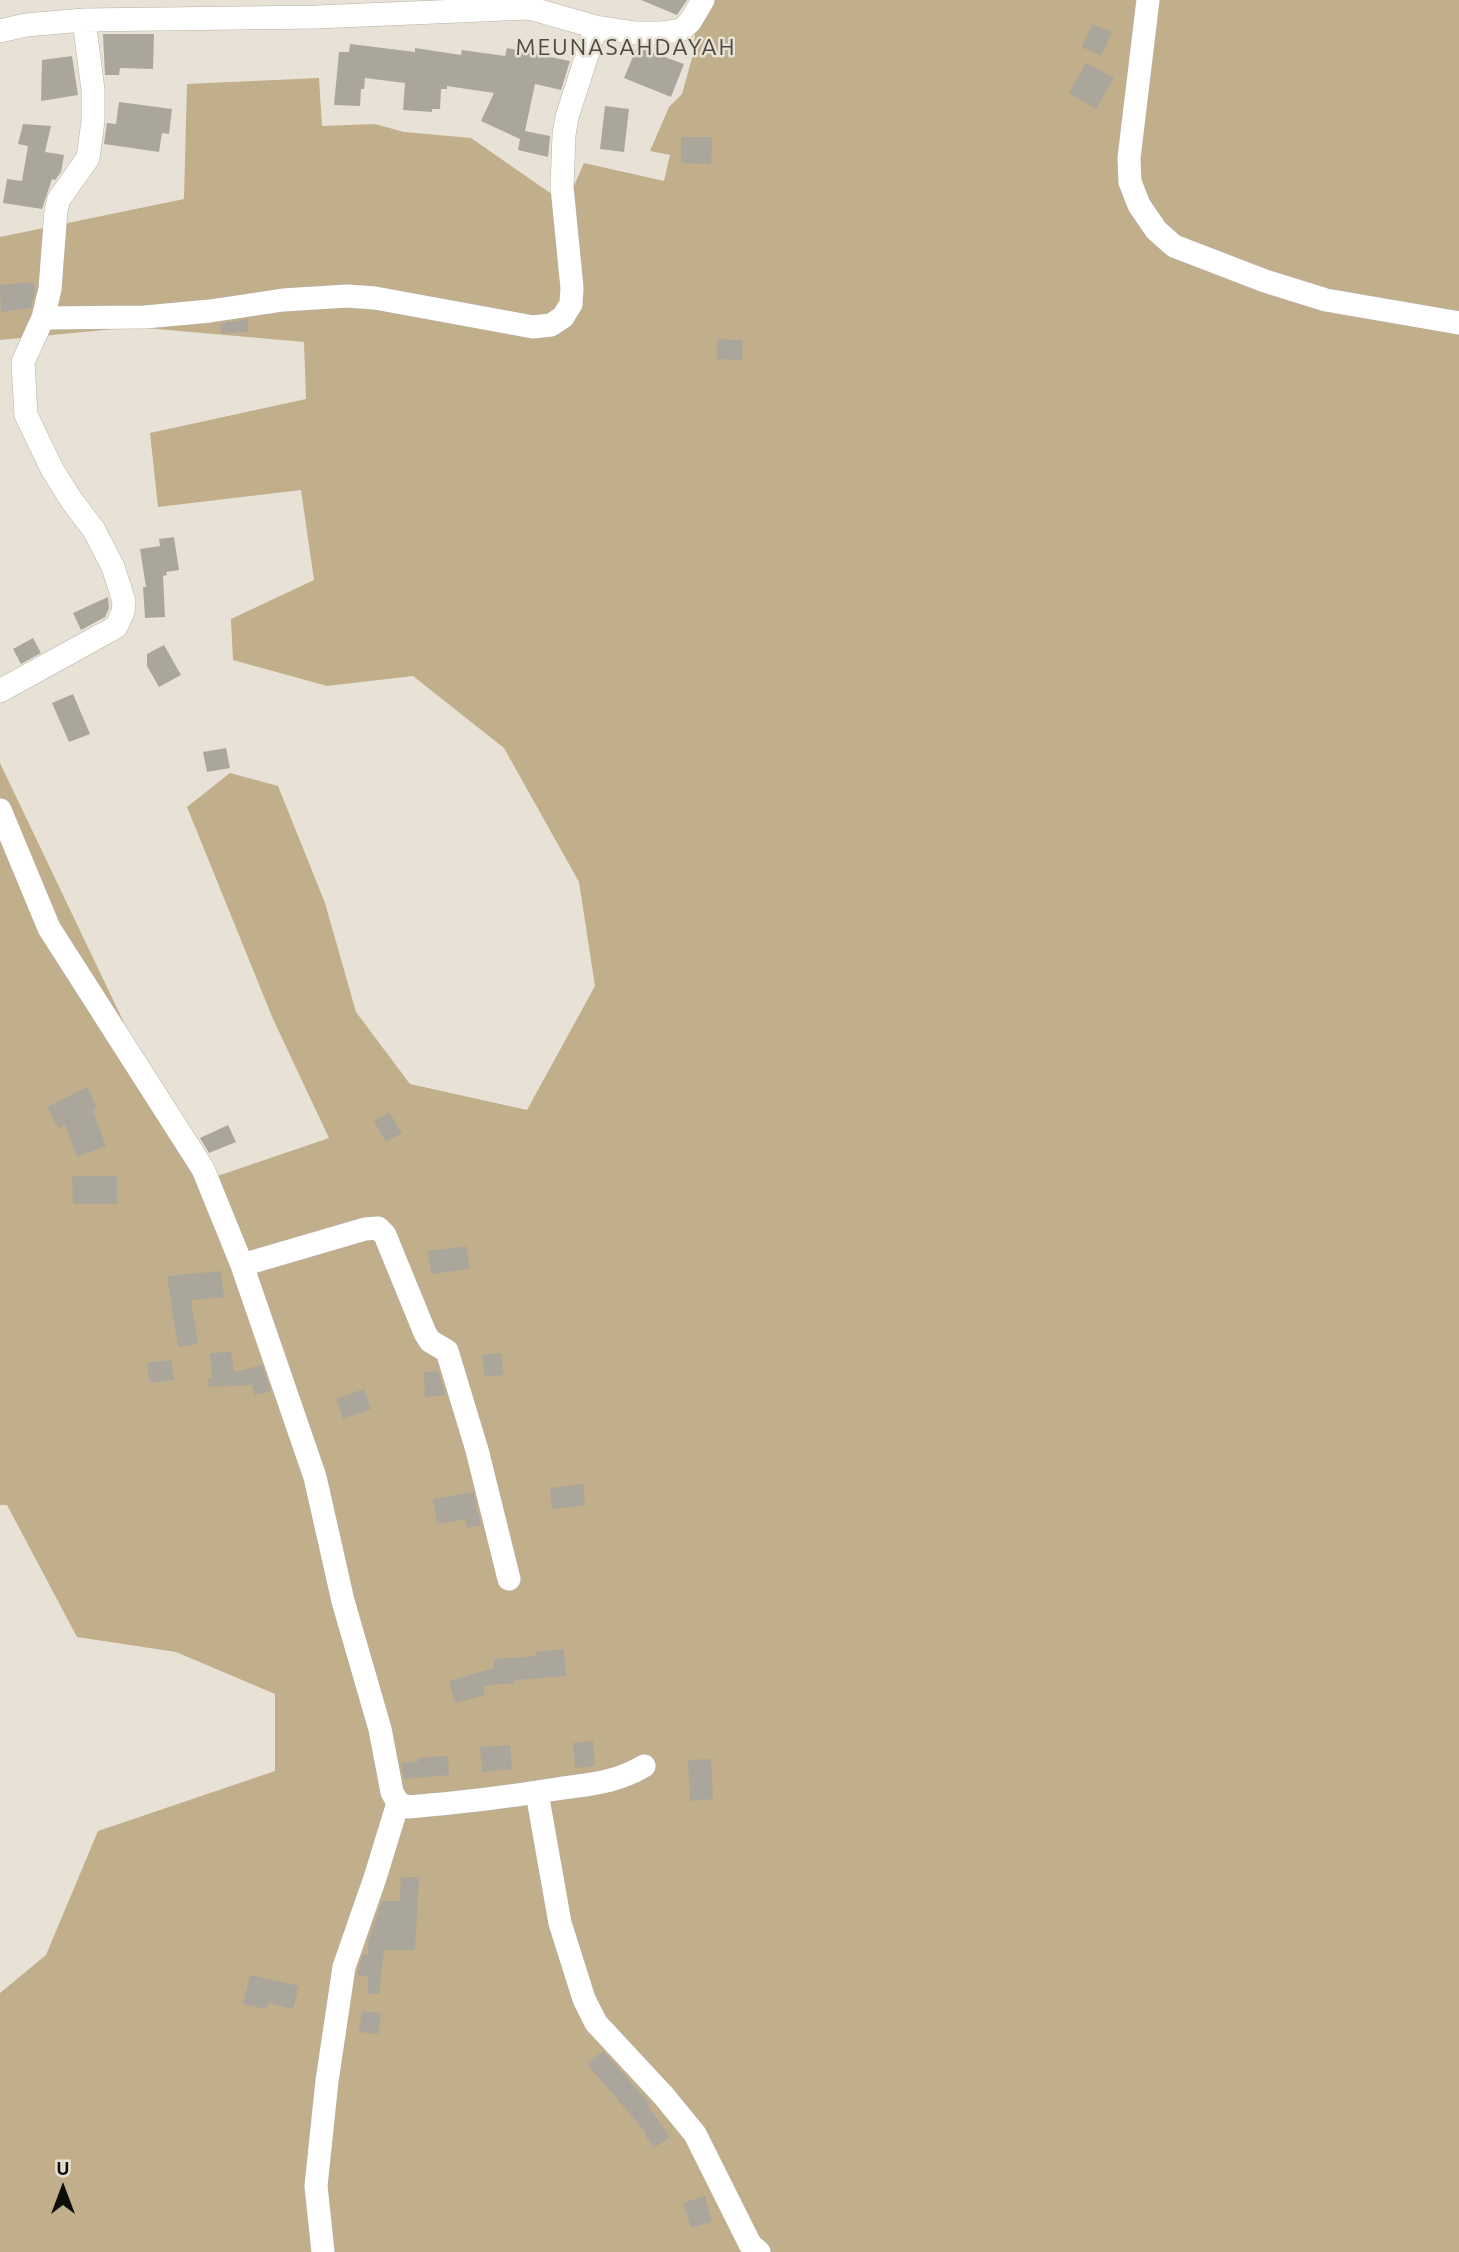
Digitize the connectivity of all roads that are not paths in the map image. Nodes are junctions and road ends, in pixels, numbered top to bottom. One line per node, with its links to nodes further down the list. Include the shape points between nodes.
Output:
1 (703, 0): 6 (street, via 681,30 635,33)
2 (1148, 0): 9 (street, via 1129,158 1130,182 1156,230 1174,246 1265,281 1314,296)
3 (532, 4): 4 (street, via 331,16); 6 (street)
4 (123, 10): 5 (street)
5 (84, 20): 7 (street); 8 (street, via 93,90 88,159 59,199 53,271)
6 (596, 27): 8 (street, via 564,135 562,187 571,304 564,317 551,325 533,327 347,296 145,317)
7 (0, 31)
8 (43, 318): 10 (street, via 23,362 26,415 51,469 94,530 113,567 123,612 116,627)
9 (1459, 323)
10 (0, 691)
11 (0, 810): 12 (street, via 49,928 203,1169)
12 (242, 1265): 13 (street, via 365,1229 378,1228 385,1236 425,1333 447,1351); 16 (street, via 315,1477)
13 (509, 1578)
14 (644, 1766): 15 (street, via 598,1785)
15 (537, 1793): 16 (street, via 408,1807); 18 (street, via 560,1923 590,2011 695,2134)
16 (398, 1803): 17 (street, via 344,1967 316,2186)
17 (323, 2252)
18 (758, 2252)

